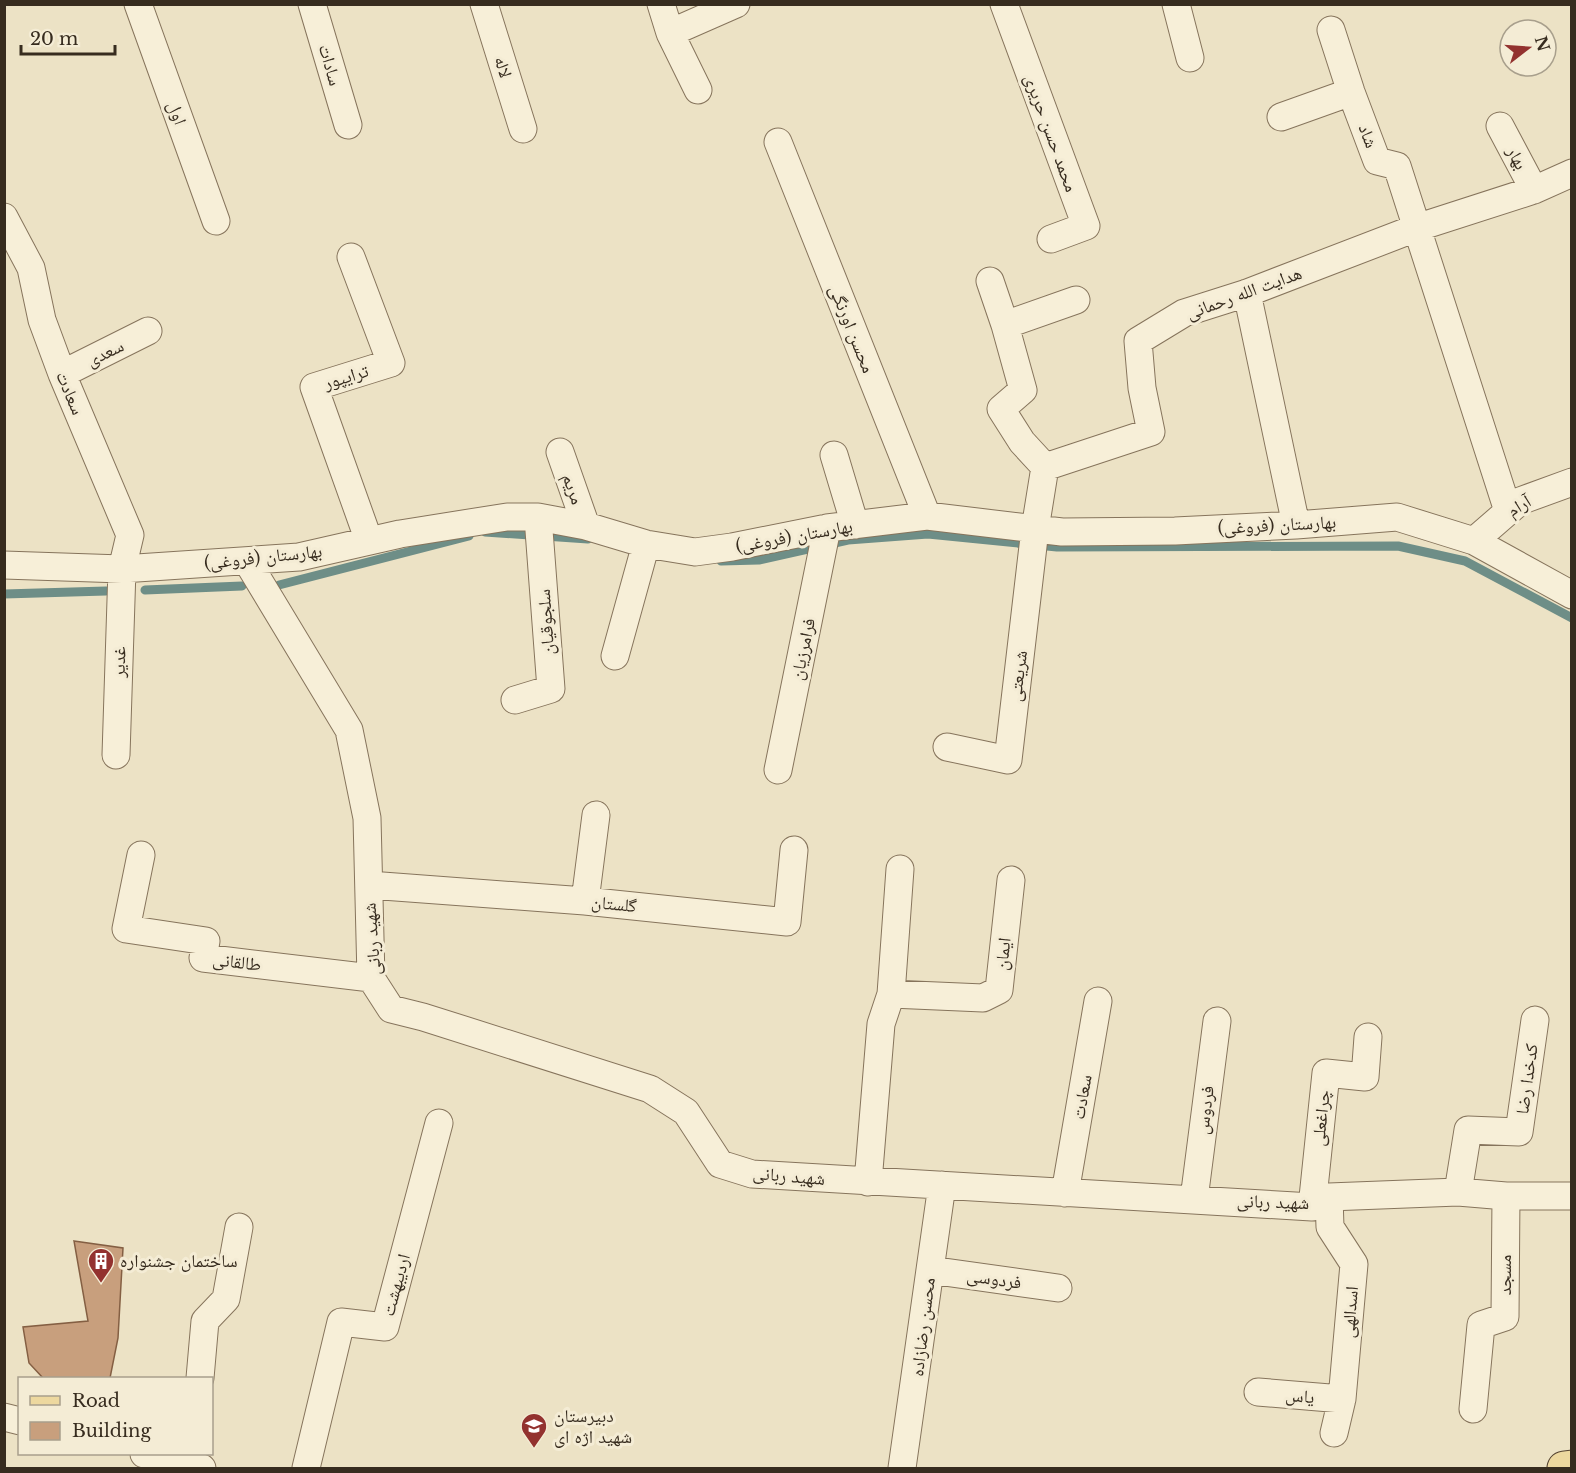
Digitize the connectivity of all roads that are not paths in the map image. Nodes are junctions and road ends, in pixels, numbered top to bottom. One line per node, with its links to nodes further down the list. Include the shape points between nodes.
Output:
1 (138, 4): 21 (street, اول)
2 (312, 4): 14 (street, سادات)
3 (484, 4): 16 (street, لاله)
4 (661, 4): 9 (street)
5 (736, 4): 9 (street)
6 (1004, 4): 23 (street, محمد حسن حریری, via 1086,226)
7 (1176, 4): 10 (street)
8 (1331, 30): 12 (street, شاد)
9 (670, 33): 11 (street)
10 (1190, 58)
11 (698, 90)
12 (1351, 92): 13 (street); 22 (street, شاد, via 1377,161 1397,166)
13 (1281, 117)
14 (348, 125)
15 (1500, 126): 19 (street, بهار)
16 (523, 129)
17 (778, 142): 36 (street, محسن اورنگی)
18 (1572, 173): 19 (street, هدایت الله رحمانی)
19 (1534, 190): 22 (street, هدایت الله رحمانی)
20 (4, 216): 30 (street, سعادت, via 31,268 42,320)
21 (216, 221)
22 (1416, 228): 26 (street, هدایت الله رحمانی); 35 (street)
23 (1051, 239)
24 (351, 257): 43 (street, ترایپور, via 391,363 314,387)
25 (990, 282): 28 (street)
26 (1247, 293): 33 (street, هدایت الله رحمانی, via 1184,313 1137,341 1151,432); 38 (street)
27 (1077, 300): 28 (street)
28 (1005, 325): 33 (street, via 1023,390 1001,409 1022,442)
29 (148, 331): 30 (street, سعدی)
30 (62, 374): 48 (street, سعادت, via 130,535)
31 (560, 452): 39 (street, مریم)
32 (834, 455): 37 (street)
33 (1045, 467): 42 (street)
34 (1572, 482): 35 (street, آرام, via 1520,501)
35 (1508, 511): 44 (street, آرام)
36 (927, 516): 37 (street, بهارستان (فروغی)); 42 (street, بهارستان (فروغی))
37 (855, 525): 41 (street, بهارستان (فروغی))
38 (1296, 525): 42 (street, بهارستان (فروغی), via 1062,532); 44 (street, بهارستان (فروغی), via 1397,517)
39 (586, 526): 40 (street, بهارستان (فروغی)); 45 (street, بهارستان (فروغی))
40 (538, 529): 43 (street, بهارستان (فروغی), via 507,517); 51 (street, سلجوقیان, via 551,689)
41 (827, 530): 45 (street, بهارستان (فروغی), via 695,552); 54 (street, فرامرزیان)
42 (1034, 539): 52 (street, شریعتی, via 1008,760)
43 (369, 541): 46 (street, بهارستان (فروغی), via 299,557)
44 (1474, 541): 49 (street, بهارستان (فروغی))
45 (643, 552): 50 (street)
46 (247, 561): 48 (street, بهارستان (فروغی)); 60 (street, شهید ربانی, via 350,730 367,819)
47 (4, 565): 48 (street, بهارستان (فروغی))
48 (122, 569): 53 (street, غدیر)
49 (1569, 591)
50 (615, 656)
51 (515, 700)
52 (947, 747)
53 (116, 755)
54 (778, 770)
55 (596, 815): 61 (street)
56 (794, 850): 61 (street, گلستان, via 787,922)
57 (141, 855): 62 (street, طالقانی, via 126,929 206,941 203,958)
58 (900, 869): 63 (street)
59 (1011, 880): 63 (street, ایمان, via 999,990 983,998)
60 (369, 885): 61 (street, گلستان); 62 (street, شهید ربانی)
61 (585, 901)
62 (371, 978): 69 (street, شهید ربانی, via 391,1009 650,1089 686,1112 720,1164 752,1174)
63 (891, 994): 69 (street, via 881,1024)
64 (1098, 1001): 72 (street, سعادت)
65 (1535, 1020): 71 (street, کدخدا رضا, via 1519,1132 1468,1130)
66 (1217, 1021): 75 (street, فردوس)
67 (1368, 1037): 76 (street, چراغعلی, via 1365,1077 1326,1073)
68 (440, 1123): 88 (street, اردیبهشت, via 385,1327 341,1322)
69 (868, 1182): 70 (street, شهید ربانی)
70 (942, 1185): 72 (street, شهید ربانی); 78 (street, محسن رضازاده)
71 (1458, 1192): 73 (street, شهید ربانی); 76 (street, شهید ربانی)
72 (1065, 1194): 75 (street, شهید ربانی)
73 (1506, 1196): 74 (street, شهید ربانی); 83 (street, مسجد, via 1505,1317 1481,1324)
74 (1572, 1196)
75 (1194, 1199): 76 (street, شهید ربانی)
76 (1321, 1202): 82 (street, اسدالهی, via 1330,1227 1354,1264)
77 (239, 1227): 80 (street, via 226,1299 205,1321)
78 (930, 1270): 79 (street, فردوسی); 89 (street, محسن رضازاده)
79 (1058, 1288)
80 (200, 1377)
81 (1258, 1392): 82 (street, یاس)
82 (1342, 1399): 84 (street, اسدالهی)
83 (1473, 1409)
84 (1334, 1433)
85 (150, 1455): 86 (street)
86 (196, 1463)
87 (1572, 1467): 90 (main road)
88 (306, 1468)
89 (902, 1468)
90 (1564, 1468)

